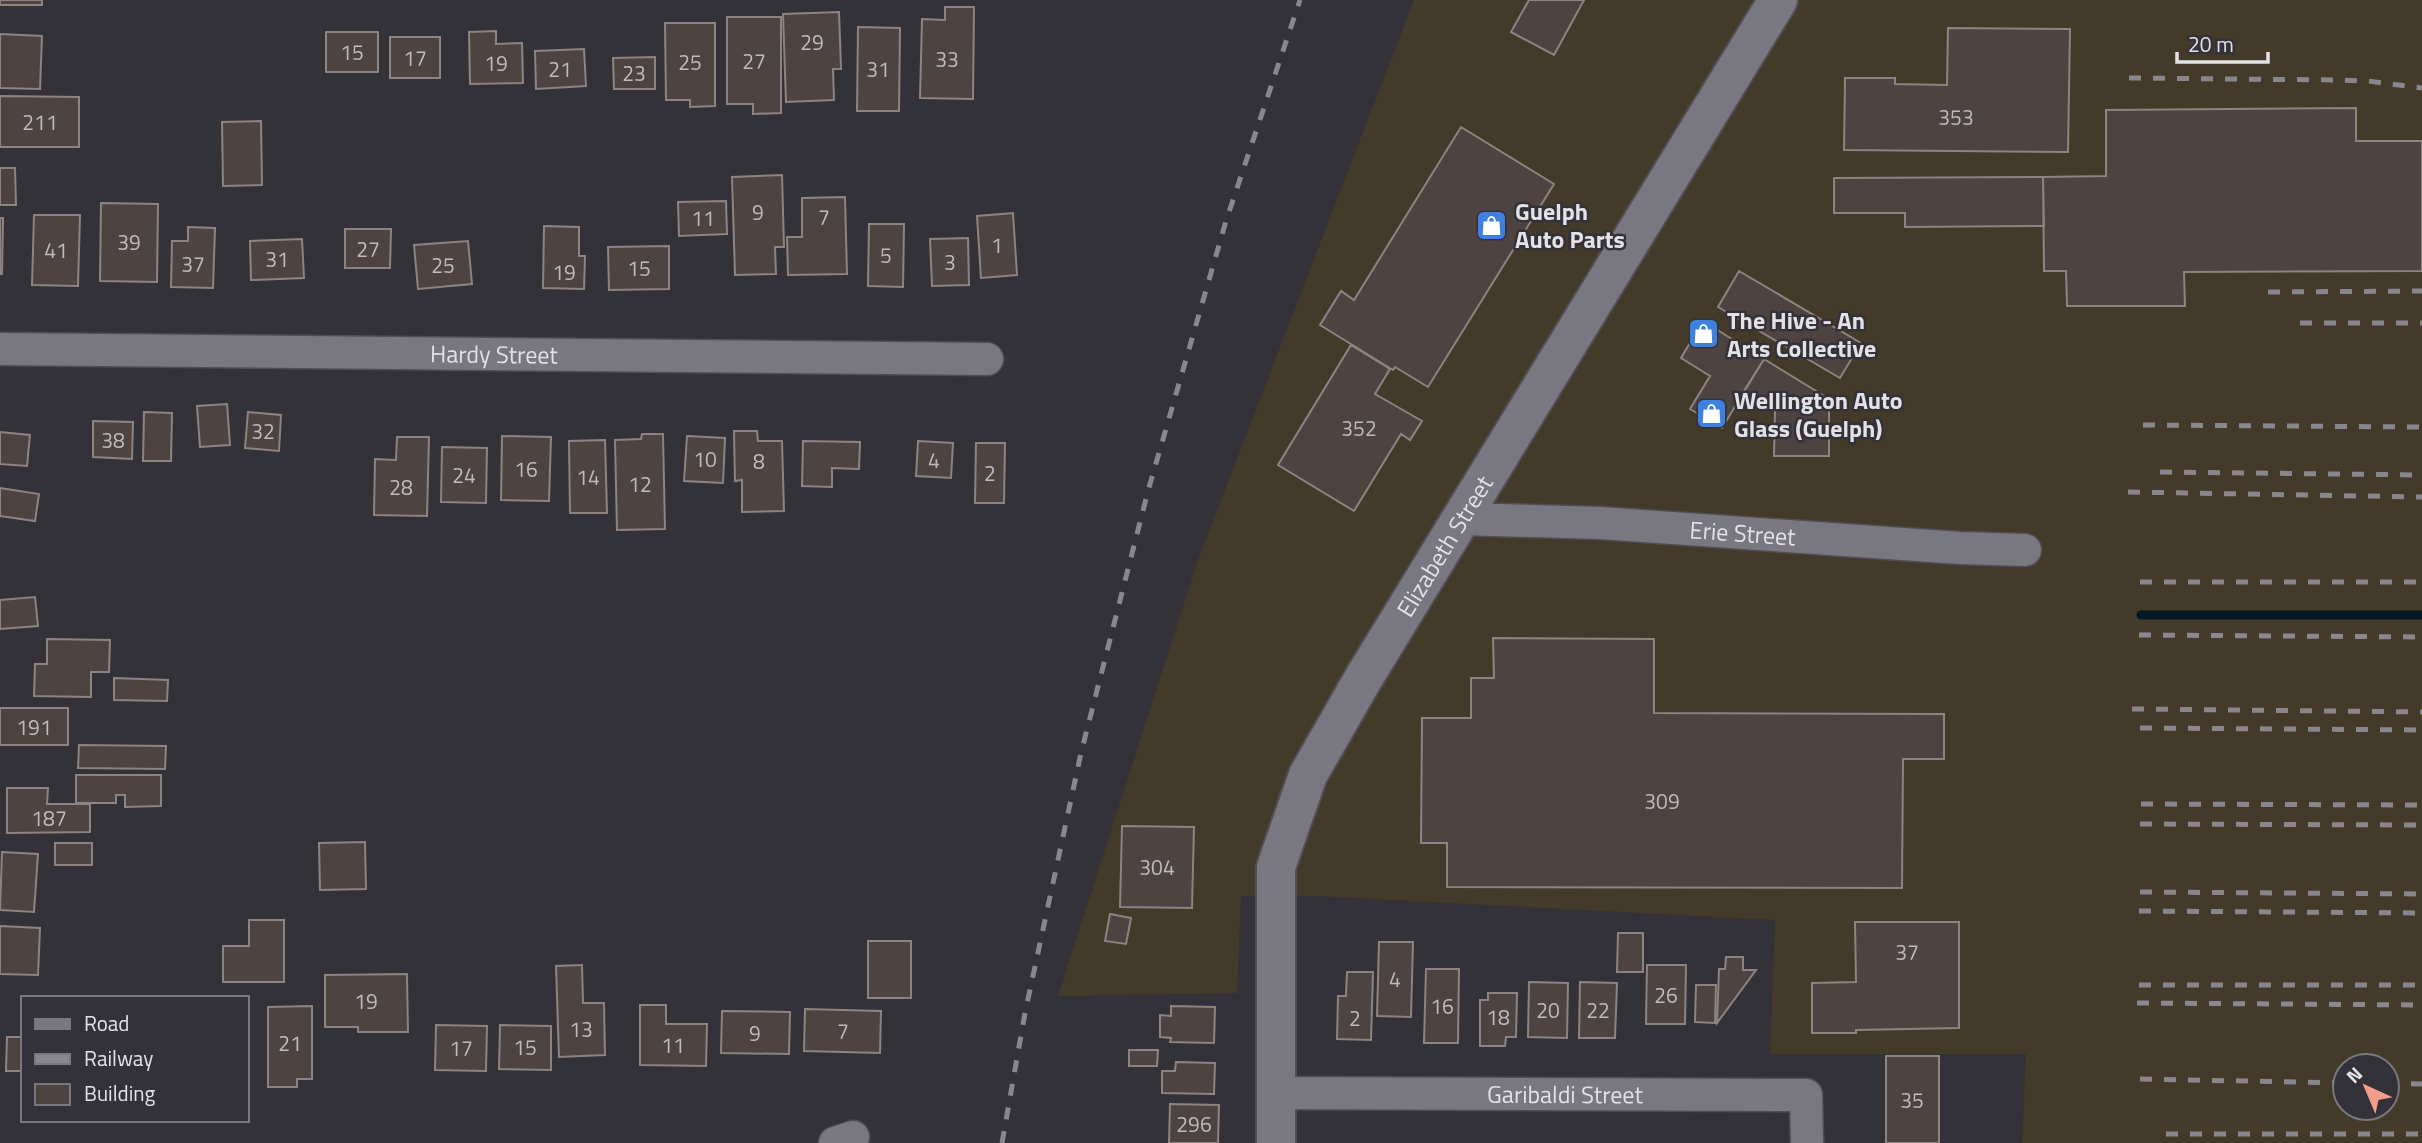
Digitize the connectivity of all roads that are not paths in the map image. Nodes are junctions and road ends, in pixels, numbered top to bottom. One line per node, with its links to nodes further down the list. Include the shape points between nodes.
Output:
1 (1779, 0): 4 (main road, Elizabeth Street)
2 (0, 349): 3 (street, Hardy Street)
3 (987, 359)
4 (1461, 519): 5 (street, Erie Street, via 1600,523); 6 (main road, Elizabeth Street, via 1308,775 1276,867)
5 (2025, 550)
6 (1276, 1093): 7 (main road, Elizabeth Street); 8 (street, Garibaldi Street, via 1806,1095)
7 (1276, 1143)
8 (1807, 1143)

